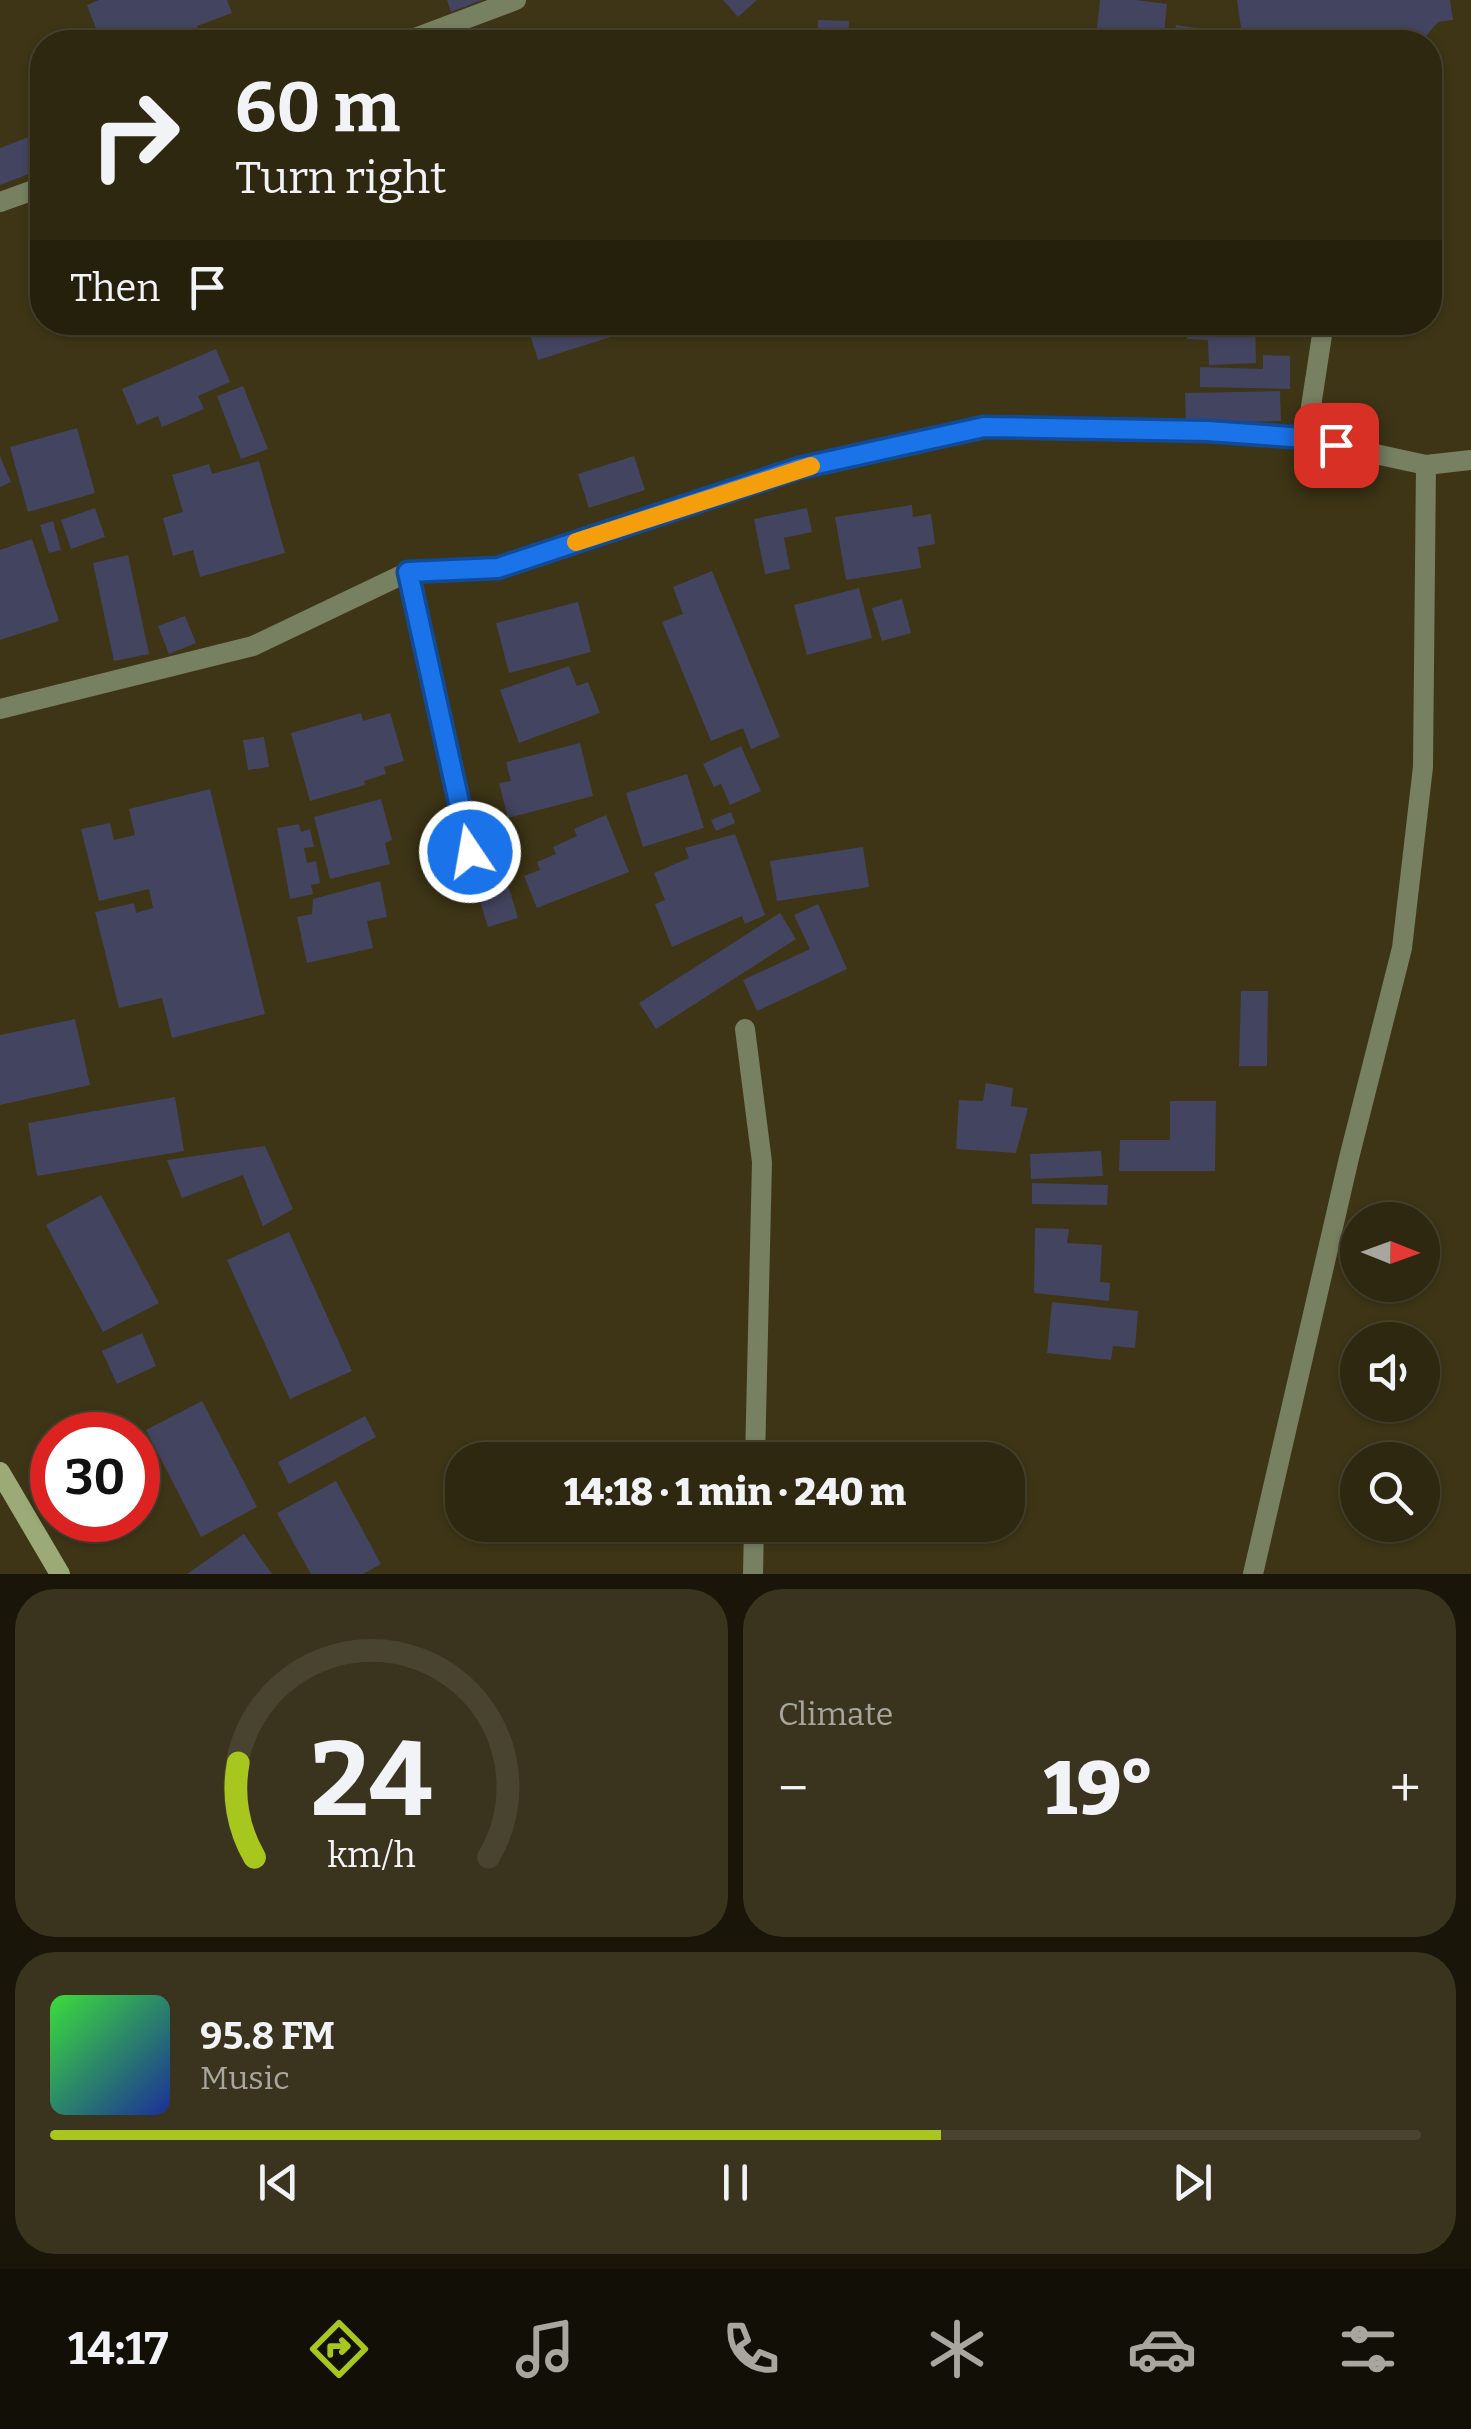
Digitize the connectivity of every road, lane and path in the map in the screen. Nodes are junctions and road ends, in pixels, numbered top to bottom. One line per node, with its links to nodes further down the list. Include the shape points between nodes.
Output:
1 (516, 0): 2 (street)
2 (436, 30)
3 (30, 191): 4 (street)
4 (0, 202)
5 (1322, 335): 6 (street)
6 (1306, 438): 8 (street); 9 (street, via 984,427 799,468 498,568)
7 (1471, 460): 8 (street)
8 (1426, 466): 18 (street, via 1423,767 1402,948)
9 (408, 572): 10 (street, via 254,646); 11 (street)
10 (0, 710)
11 (470, 852)
12 (745, 1029): 13 (street, via 762,1162)
13 (755, 1442)
14 (0, 1472): 16 (street)
15 (754, 1542): 17 (street)
16 (60, 1574)
17 (753, 1574)
18 (1253, 1574)

